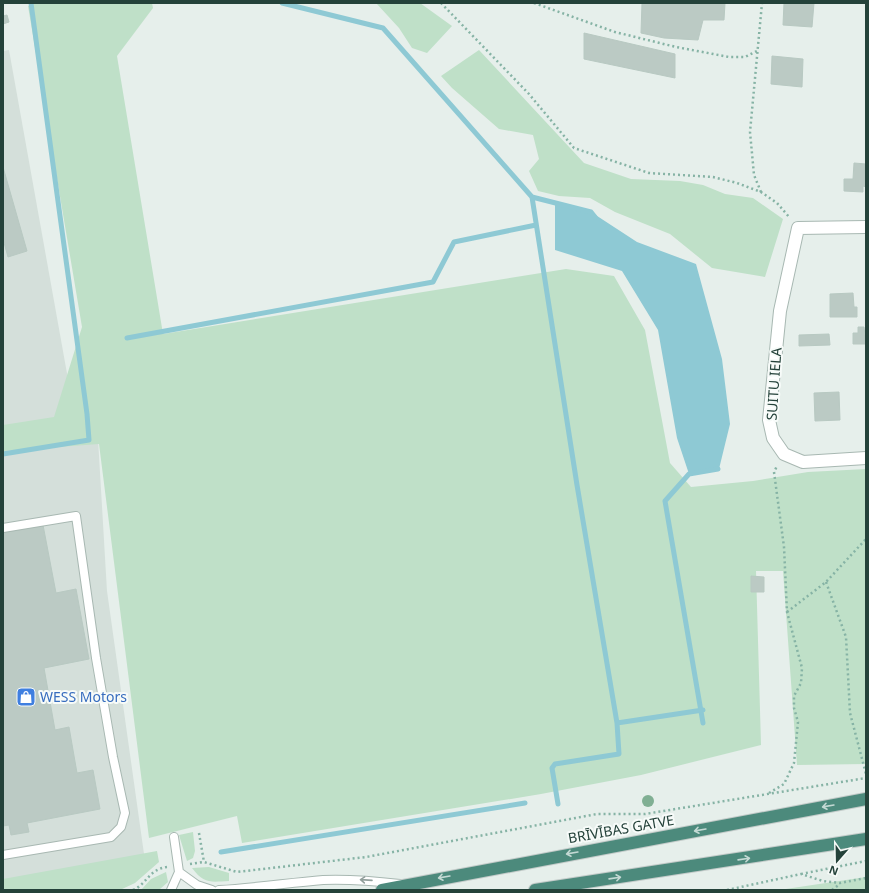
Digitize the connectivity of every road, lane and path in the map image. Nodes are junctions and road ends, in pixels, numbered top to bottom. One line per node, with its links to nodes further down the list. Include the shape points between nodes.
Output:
1 (441, 3): 5 (path, via 529,94 574,148 649,173 713,177)
2 (534, 3): 4 (path, via 616,32 676,47 729,57 745,57)
3 (762, 3): 4 (path, via 760,40)
4 (756, 51): 5 (path, via 750,132 754,175)
5 (761, 192): 7 (path, via 777,203)
6 (866, 227): 7 (street)
7 (798, 228): 8 (street, SUITU IELA, via 780,311 769,420 773,438)
8 (784, 454): 9 (street, via 803,462); 13 (path, via 774,472 784,547)
9 (866, 458)
10 (3, 528): 21 (lane, via 76,516 112,757 125,813 121,827 111,837)
11 (866, 539): 12 (path)
12 (826, 582): 13 (path); 14 (path, via 846,637 850,713)
13 (786, 612): 16 (path, via 802,668 802,684 794,696 798,722 794,763 784,784)
14 (866, 774)
15 (866, 778): 16 (path)
16 (767, 795): 23 (path, via 645,814 597,814 366,857 257,870 237,872)
17 (866, 799): 28 (highway, BRĪVĪBAS GATVE, one-way to 28)
18 (199, 833): 23 (path)
19 (174, 837): 24 (lane)
20 (866, 840): 35 (highway, one-way to 20)
21 (3, 855)
22 (866, 861): 25 (path)
23 (204, 862): 24 (path)
24 (178, 869): 30 (path, via 162,868 154,871); 31 (lane); 32 (lane, via 197,885)
25 (801, 874): 27 (path); 36 (path)
26 (866, 878): 27 (path)
27 (840, 883): 37 (path)
28 (404, 884): 29 (lane, one-way to 29, via 364,880 323,880); 34 (highway, BRĪVĪBAS GATVE)
29 (246, 889): 33 (lane)
30 (133, 890)
31 (171, 890)
32 (212, 890)
33 (219, 890)
34 (382, 890)
35 (535, 890)
36 (727, 890)
37 (832, 890)

